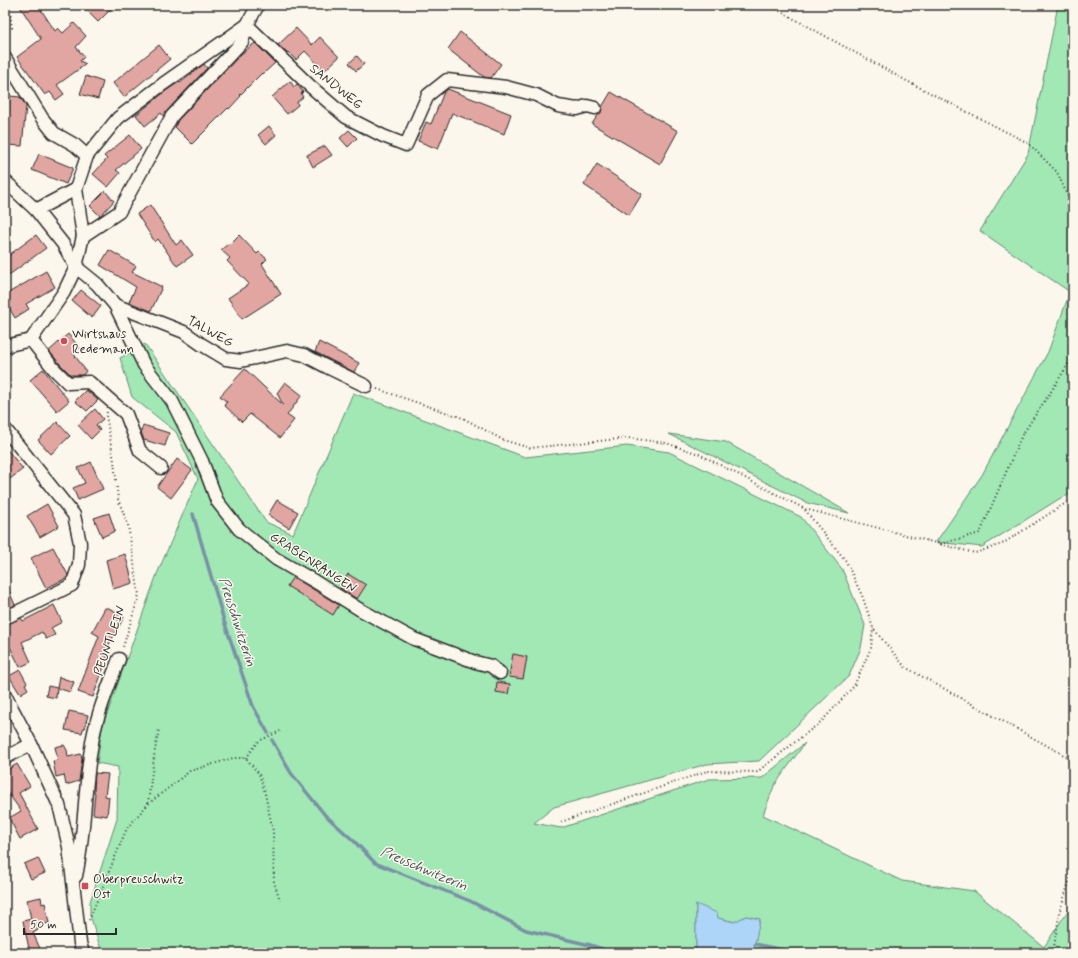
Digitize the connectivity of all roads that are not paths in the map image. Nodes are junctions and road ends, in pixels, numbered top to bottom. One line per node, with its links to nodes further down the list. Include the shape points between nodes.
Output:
1 (258, 5): 2 (street)
2 (247, 25): 4 (street, SANDWEG, via 346,117 406,145 428,94 447,80 506,87 536,95 558,106); 5 (street, via 118,118); 9 (street, via 242,42 172,116 119,212)
3 (5, 58): 5 (street, via 54,133 75,145)
4 (595, 108)
5 (87, 156): 7 (street)
6 (5, 181): 8 (street)
7 (76, 189): 8 (street); 9 (street)
8 (36, 210): 10 (street, via 63,244)
9 (83, 236): 10 (street)
10 (76, 267): 11 (street, TALWEG, via 97,284); 12 (street, via 64,292)
11 (115, 305): 14 (street, TALWEG, via 184,332 226,359 241,361 286,351 304,355); 19 (street, GRABENRANGEN, via 144,366 172,401 202,461 217,501 239,528 276,559 366,613 414,639 491,666)
12 (32, 340): 13 (street); 16 (street, via 68,383 89,382 126,414 140,451)
13 (5, 346)
14 (366, 386)
15 (5, 429): 17 (street, via 74,516 80,543 79,565 72,585)
16 (161, 468)
17 (5, 618)
18 (119, 659): 23 (street, PEUNTLEIN, via 98,717 91,748 82,842)
19 (500, 673)
20 (5, 695): 21 (street)
21 (31, 744): 22 (street); 23 (street, via 59,805 69,846)
22 (5, 758)
23 (74, 889): 24 (street)
24 (83, 953)

